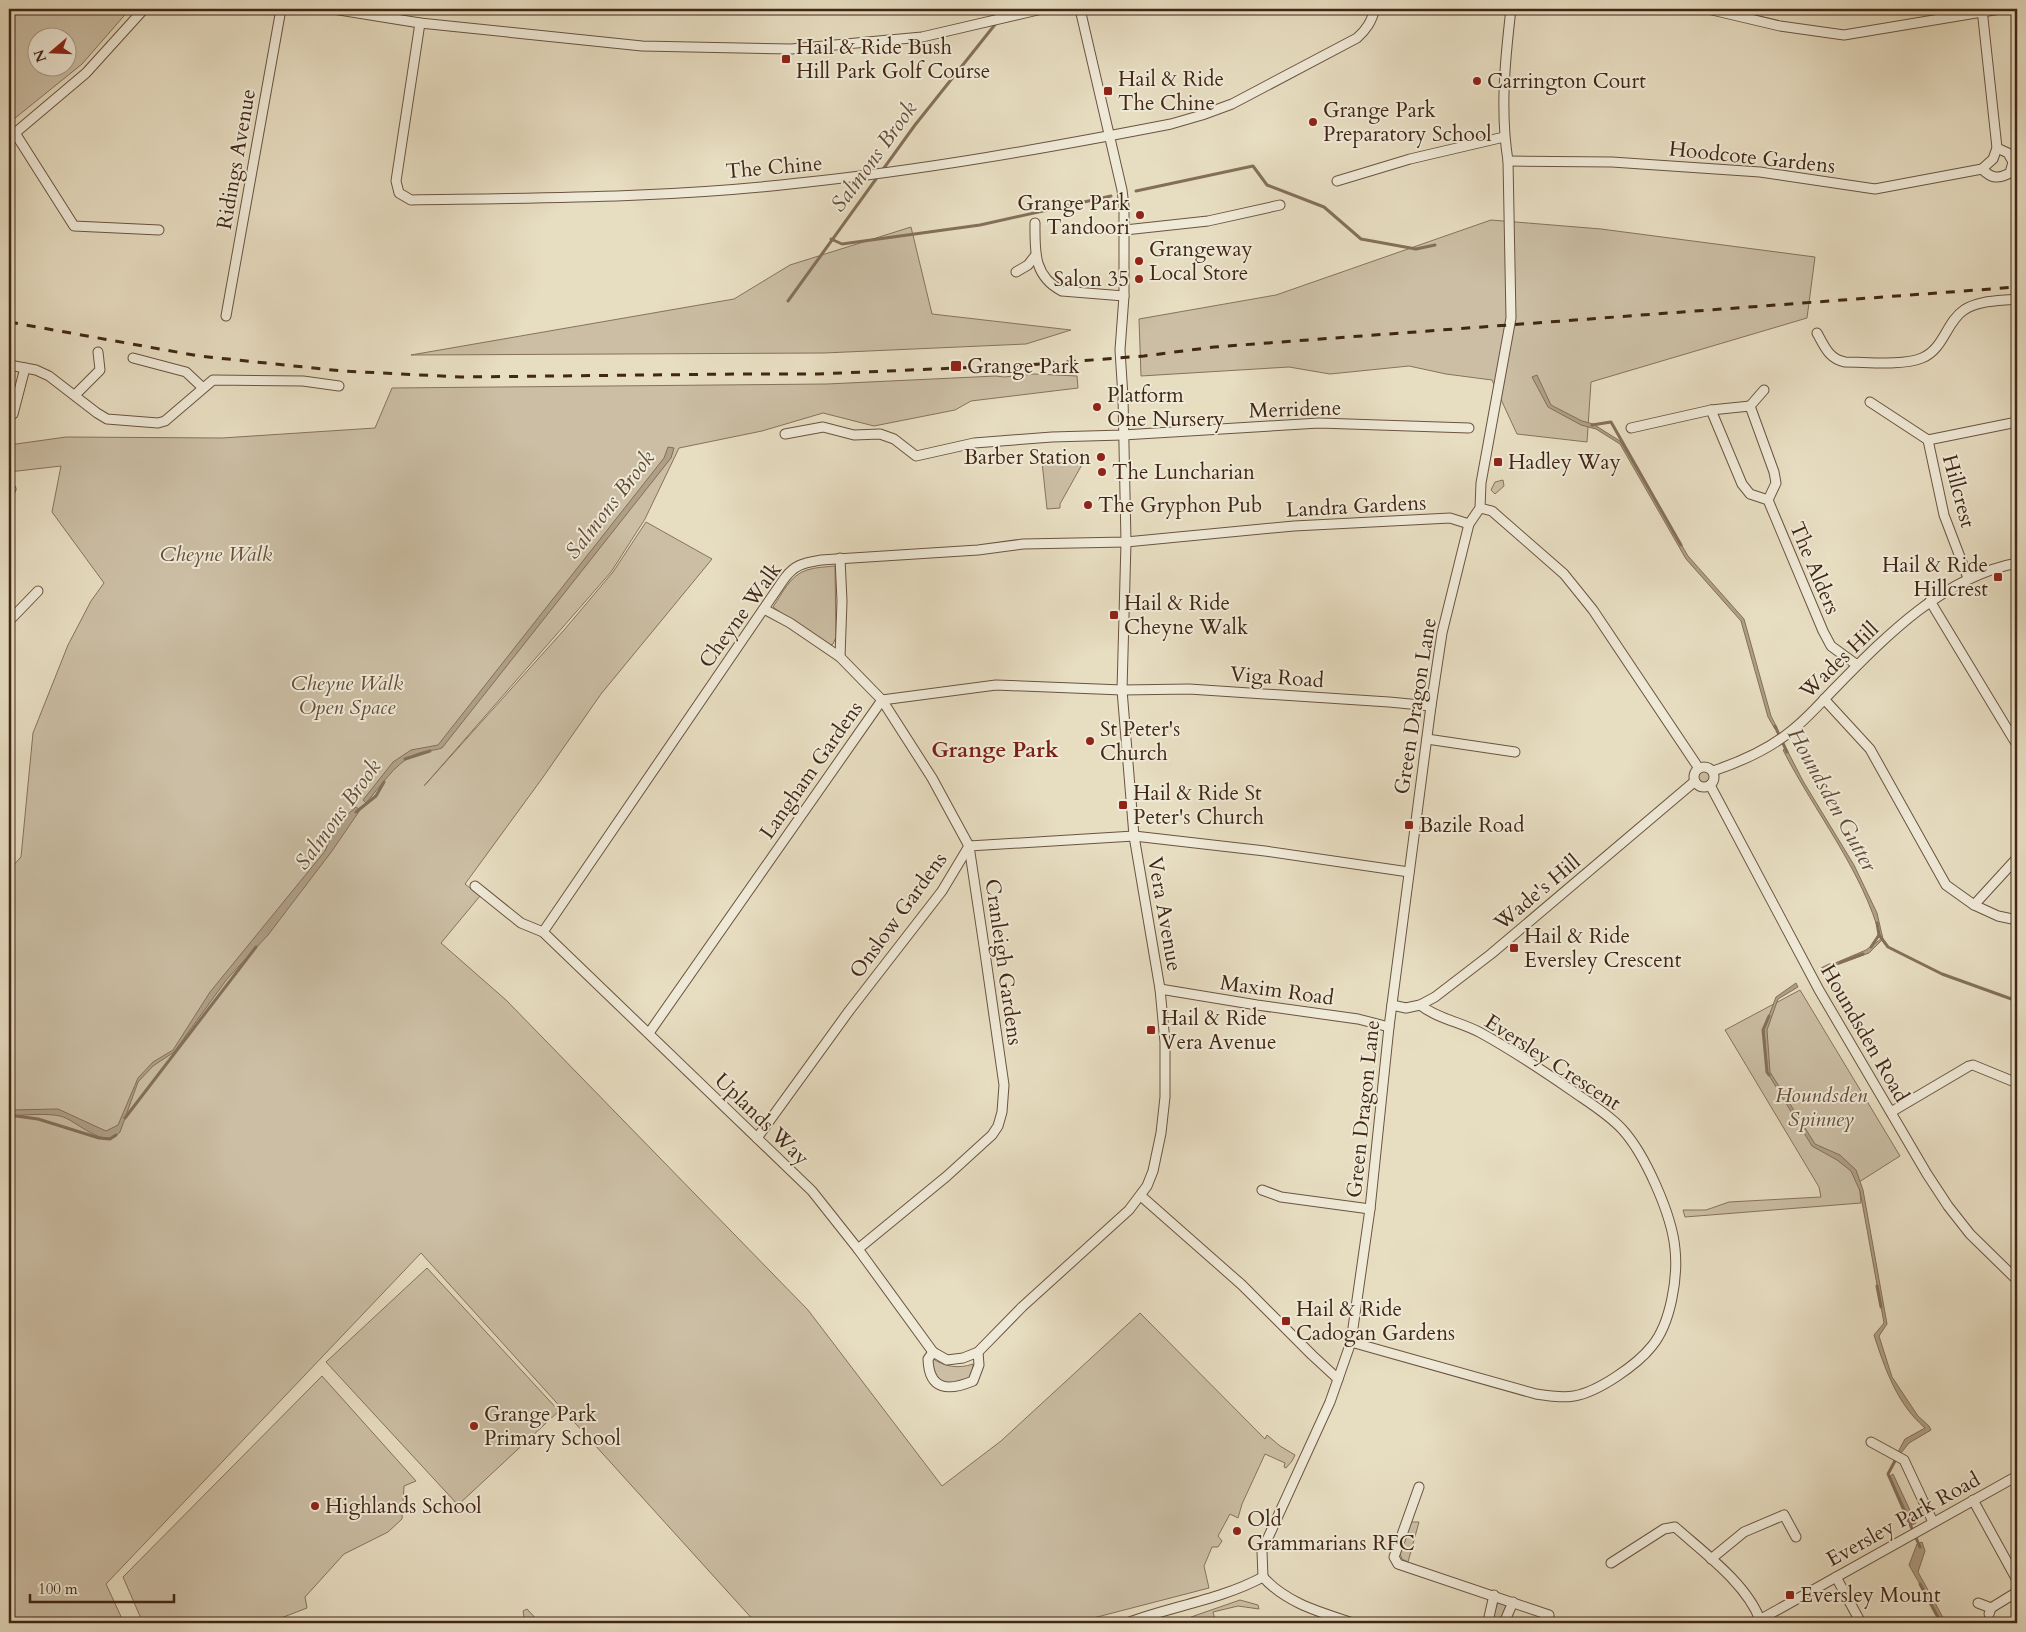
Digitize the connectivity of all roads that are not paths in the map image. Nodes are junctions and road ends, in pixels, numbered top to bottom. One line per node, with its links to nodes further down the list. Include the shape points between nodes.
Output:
1 (144, 9): 12 (street, via 86,73)
2 (281, 9): 27 (street, Ridings Avenue)
3 (333, 9): 11 (street)
4 (1042, 9): 11 (street, via 922,37 791,49 642,46)
5 (1080, 9): 13 (street, Vera Avenue)
6 (1375, 9): 13 (street, The Chine, via 1371,22 1357,38 1232,104 1171,124)
7 (1511, 9): 14 (street, via 1504,66)
8 (1708, 9): 10 (street, via 1780,26 1844,35)
9 (2000, 9): 10 (street)
10 (1982, 10): 15 (street)
11 (420, 23): 13 (street, The Chine, via 396,181 399,193 411,200 610,197 797,184)
12 (12, 135): 21 (street, via 74,226)
13 (1110, 136): 22 (street, Vera Avenue, via 1122,190)
14 (1504, 136): 16 (street); 18 (street)
15 (1997, 148): 17 (street); 17 (street, via 2008,153 2013,162 2010,173 1999,178 1989,176)
16 (1508, 161): 17 (street, Hoodcote Gardens, via 1612,162 1760,172 1875,189); 48 (street, via 1511,318 1481,483)
17 (1985, 167)
18 (1337, 181)
19 (1280, 205): 22 (street, via 1208,221)
20 (1035, 223): 23 (street)
21 (159, 230)
22 (1125, 230): 25 (street, Vera Avenue)
23 (1035, 256): 24 (street); 25 (street, via 1050,283 1062,290)
24 (1016, 272)
25 (1124, 296): 45 (street, Vera Avenue, via 1120,350)
26 (2017, 299): 28 (street, via 1966,309 1953,320 1935,350 1910,362 1836,360 1828,354)
27 (226, 316)
28 (1817, 333)
29 (98, 352): 36 (street, via 100,370)
30 (133, 358): 34 (street, via 186,372)
31 (9, 365): 32 (street)
32 (25, 368): 36 (street, via 49,376); 40 (street)
33 (340, 386): 34 (street, via 303,381 213,380)
34 (203, 388): 36 (street, via 158,424 107,418)
35 (1764, 390): 38 (street)
36 (75, 395)
37 (1870, 402): 46 (street, Hillcrest)
38 (1750, 406): 39 (street); 47 (street, via 1774,472 1776,483)
39 (1711, 410): 43 (street); 47 (street, via 1742,484 1750,494)
40 (13, 414)
41 (2017, 422): 46 (street, Hillcrest)
42 (1469, 428): 45 (street, Merridene, via 1318,423)
43 (1631, 428)
44 (785, 434): 45 (street, Merridene, via 823,427 854,436 880,434 894,439 916,456 974,443)
45 (1123, 434): 50 (street, Vera Avenue)
46 (1928, 440): 53 (street, Hillcrest, via 1944,515)
47 (1768, 500): 59 (street, The Alders, via 1831,646)
48 (1480, 508): 49 (street, Green Dragon Lane); 67 (street, via 1492,511 1564,574 1593,610)
49 (1468, 524): 50 (street, Landra Gardens, via 1450,518 1294,526); 63 (street, Green Dragon Lane, via 1442,633)
50 (1126, 542): 51 (street, Cheyne Walk, via 1023,544 978,550); 60 (street, Vera Avenue)
51 (840, 558): 56 (street, Cheyne Walk, via 803,563 791,569); 58 (street)
52 (2017, 563): 53 (street, Wades Hill)
53 (1968, 578): 55 (street, Wades Hill)
54 (38, 591): 57 (street)
55 (1930, 601): 59 (street, Wades Hill); 65 (street)
56 (764, 609): 58 (street, Cranleigh Gardens); 78 (street, Cheyne Walk)
57 (9, 621)
58 (840, 657): 62 (street, Cranleigh Gardens)
59 (1857, 665): 61 (street, Wades Hill)
60 (1122, 690): 62 (street, Langham Gardens, via 996,685); 63 (street, Viga Road, via 1189,689); 71 (street, Vera Avenue)
61 (1824, 699): 68 (street, Wades Hill, via 1774,743); 76 (street, via 1870,749 1946,885)
62 (882, 700): 72 (street, Cranleigh Gardens, via 932,778); 83 (street, Langham Gardens)
63 (1431, 706): 64 (street, Green Dragon Lane)
64 (1427, 739): 66 (street); 74 (street, Green Dragon Lane)
65 (2017, 745)
66 (1515, 752)
67 (1698, 767): 68 (street); 69 (street, via 1693,774)
68 (1713, 771): 70 (street, via 1714,779)
69 (1694, 782): 70 (street, via 1701,787); 81 (street, Wade's Hill, via 1491,954)
70 (1710, 785): 85 (street, Houndsden Road, via 1802,959)
71 (1134, 836): 72 (street, Onslow Gardens); 74 (street); 79 (street, Vera Avenue)
72 (969, 846): 86 (street, Onslow Gardens, via 942,891); 90 (street, Cranleigh Gardens, via 1004,1085 1002,1112 992,1135)
73 (2017, 858): 76 (street)
74 (1409, 872): 80 (street, Green Dragon Lane)
75 (475, 886): 78 (street, via 521,923)
76 (1974, 905): 77 (street)
77 (2017, 920)
78 (543, 932): 83 (street, Uplands Way)
79 (1160, 989): 82 (street, Maxim Road); 88 (street, Vera Avenue, via 1165,1042 1165,1097 1153,1171)
80 (1392, 1005): 81 (street, Wade's Hill, via 1406,1008); 82 (street, Green Dragon Lane)
81 (1420, 1005): 92 (street, Eversley Crescent, via 1432,1014 1480,1032 1608,1115 1644,1164 1667,1214 1674,1235 1676,1277 1665,1323 1643,1358 1621,1374 1576,1396 1559,1398 1506,1387)
82 (1389, 1026): 89 (street, Green Dragon Lane)
83 (649, 1033): 86 (street, Uplands Way)
84 (2017, 1084): 85 (street, via 1969,1066)
85 (1891, 1112): 91 (street, Houndsden Road, via 1948,1206 1970,1234)
86 (757, 1138): 90 (street, Uplands Way, via 812,1191)
87 (1262, 1190): 89 (street, via 1281,1198)
88 (1141, 1196): 94 (street, Vera Avenue); 95 (street, via 1242,1285)
89 (1370, 1209): 92 (street, Green Dragon Lane)
90 (858, 1249): 93 (street, Uplands Way)
91 (2017, 1280)
92 (1350, 1342): 95 (street, Green Dragon Lane)
93 (933, 1352): 94 (street, via 947,1360); 94 (street, via 928,1359 933,1379 942,1387 956,1388 973,1381 979,1365)
94 (978, 1352)
95 (1338, 1379): 104 (street, Green Dragon Lane, via 1262,1552)
96 (1870, 1442): 100 (street, via 1904,1460)
97 (2017, 1476): 99 (street, Eversley Park Road)
98 (1419, 1487): 108 (street, via 1395,1560 1404,1566)
99 (1973, 1500): 100 (street, Eversley Park Road); 106 (street)
100 (1932, 1522): 105 (street, Eversley Park Road)
101 (1796, 1537): 102 (street, via 1784,1515 1744,1532)
102 (1711, 1559): 103 (street, via 1675,1527 1664,1528); 112 (street, via 1744,1592 1755,1608)
103 (1611, 1563)
104 (1263, 1576): 113 (street, via 1221,1595); 114 (street, via 1294,1602)
105 (1836, 1577): 112 (street, Eversley Park Road); 117 (street)
106 (2017, 1580)
107 (2017, 1592): 110 (street, via 1990,1611)
108 (1494, 1595): 109 (street); 115 (street)
109 (1513, 1602): 111 (street); 116 (street)
110 (1978, 1603)
111 (1549, 1615)
112 (1757, 1622)
113 (1127, 1623)
114 (1349, 1623)
115 (1490, 1623)
116 (1504, 1623)
117 (1861, 1623)

